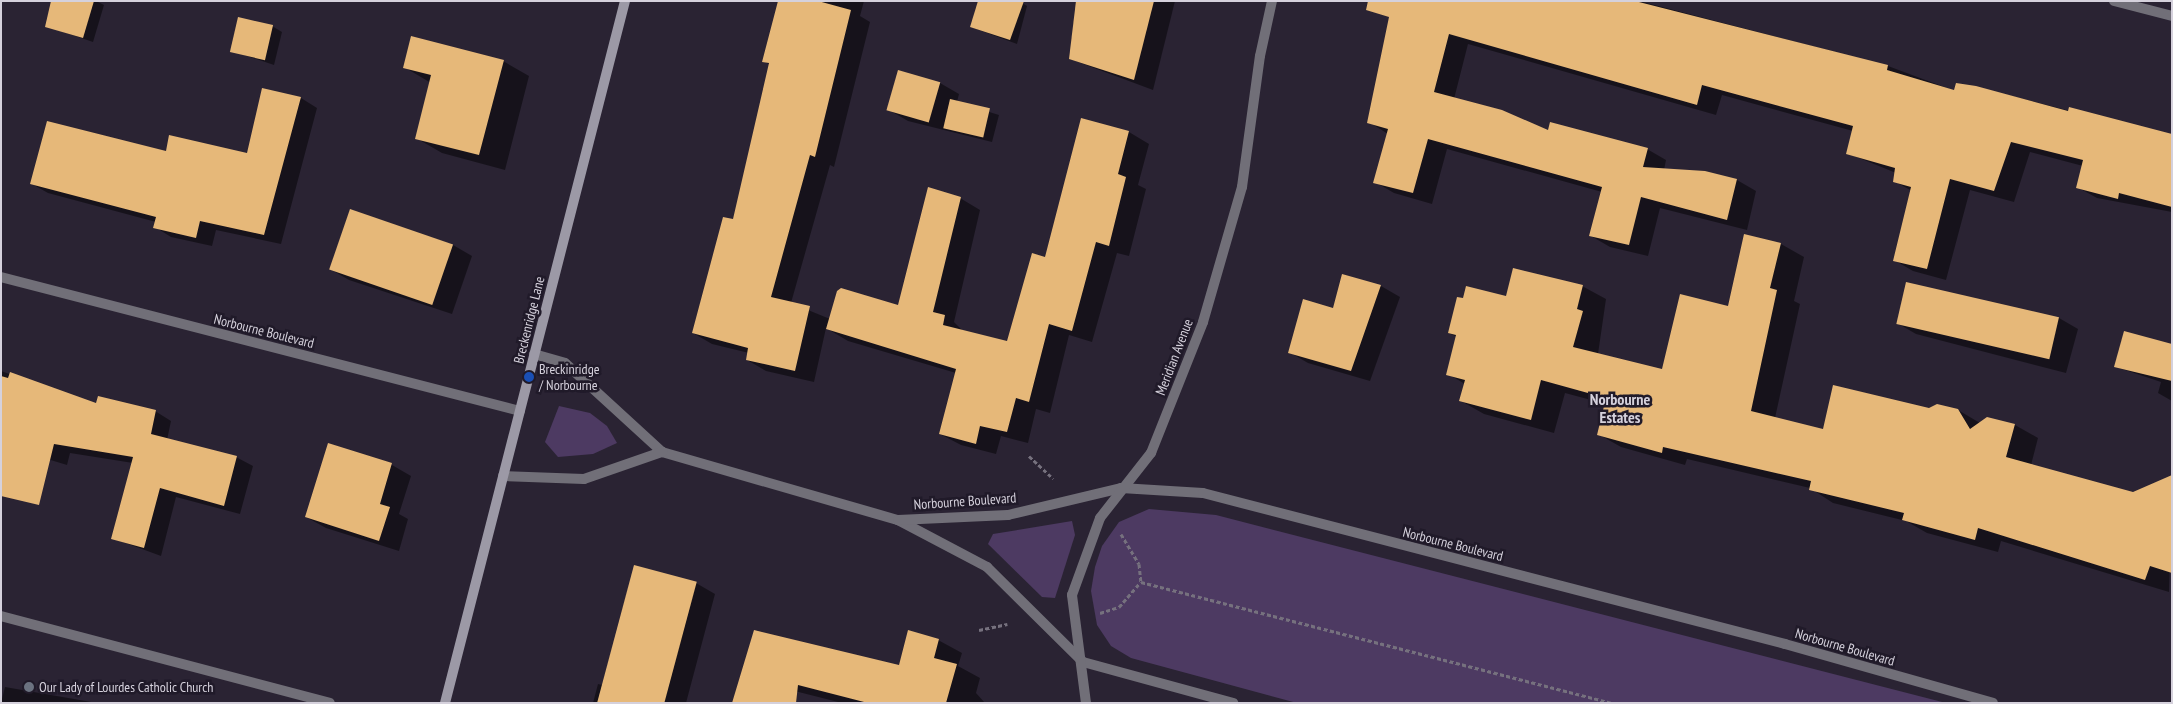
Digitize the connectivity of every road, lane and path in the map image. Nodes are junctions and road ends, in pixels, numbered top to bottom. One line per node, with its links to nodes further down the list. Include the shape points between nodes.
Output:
1 (624, 1): 6 (main road, Breckenridge Lane)
2 (1272, 1): 10 (street, Meridian Avenue, via 1260,56 1242,187 1203,322 1151,453)
3 (2114, 1): 4 (street)
4 (2172, 16)
5 (1, 277): 7 (street, Norbourne Boulevard)
6 (534, 354): 7 (main road, Breckenridge Lane); 8 (street, Norbourne Boulevard, via 565,364)
7 (520, 411): 9 (main road, Breckenridge Lane)
8 (662, 452): 9 (street, via 584,478); 11 (street, Norbourne Boulevard)
9 (503, 476): 19 (main road, Breckenridge Lane)
10 (1121, 488): 11 (street, Norbourne Boulevard, via 1008,515); 16 (street, Meridian Avenue, via 1090,540 1072,595); 23 (street, Norbourne Boulevard, via 1203,494 1786,644)
11 (898, 520): 16 (street, Norbourne Boulevard, via 987,567)
12 (1116, 530): 13 (path, via 1132,548)
13 (1141, 582): 14 (path, via 1119,607); 22 (path)
14 (1099, 613)
15 (1, 616): 17 (street)
16 (1084, 662): 20 (street, Meridian Avenue); 21 (street, Norbourne Boulevard)
17 (308, 700): 18 (street)
18 (330, 703)
19 (445, 703)
20 (1086, 703)
21 (1234, 703)
22 (1613, 703)
23 (1993, 703)

